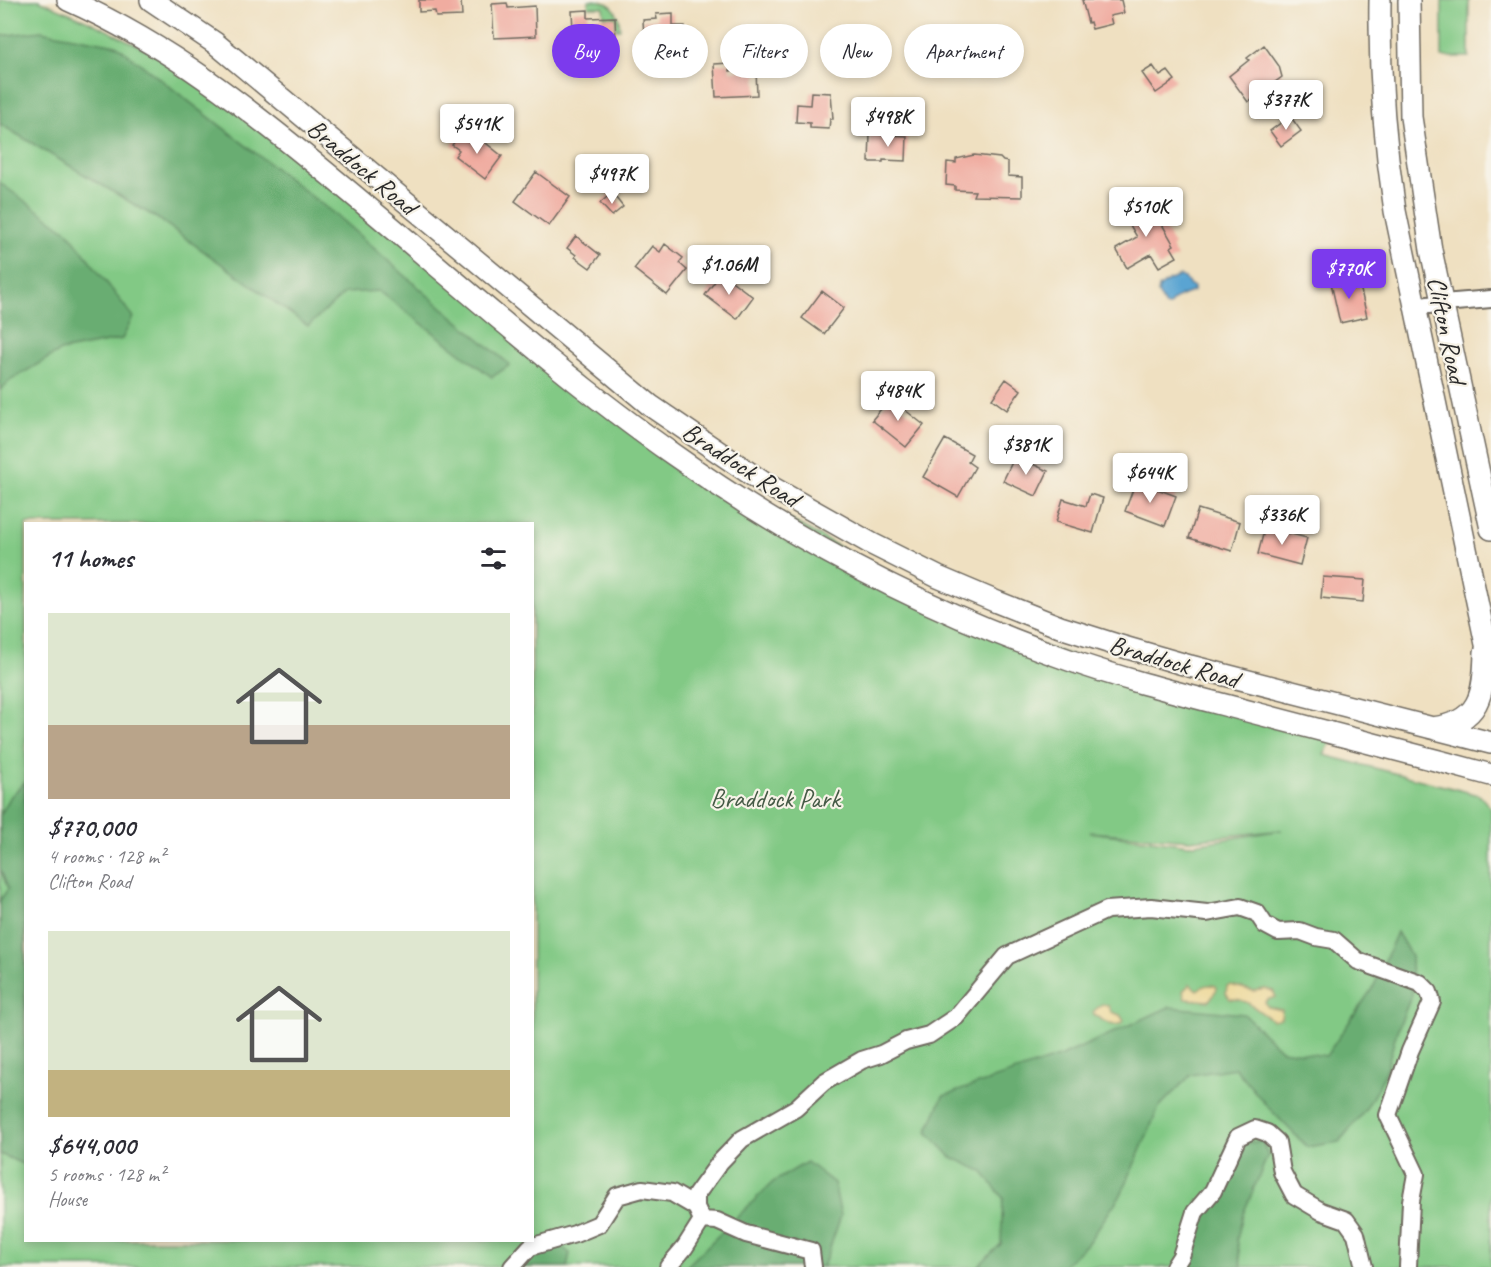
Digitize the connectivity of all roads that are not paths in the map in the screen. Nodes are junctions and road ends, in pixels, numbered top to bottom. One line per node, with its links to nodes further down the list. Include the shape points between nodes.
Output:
1 (68, 0): 13 (main road, Braddock Road, via 164,50 258,117 604,405 675,456 757,511 870,574 992,631 1071,661)
2 (152, 0): 11 (main road, Braddock Road, via 215,43 651,406 715,452 816,513 938,577 1060,627 1181,664)
3 (1380, 0): 7 (main road, Clifton Road, via 1386,151)
4 (1409, 0): 6 (main road, Clifton Road, via 1411,117)
5 (1491, 300): 6 (street)
6 (1443, 303): 7 (street); 8 (main road, Clifton Road)
7 (1414, 307): 9 (main road, Clifton Road)
8 (1491, 529)
9 (1485, 639): 10 (main road, Clifton Road); 11 (main road, via 1482,690 1474,708 1452,725)
10 (1491, 668)
11 (1430, 729): 12 (main road, Braddock Road)
12 (1491, 743)
13 (1491, 775)
14 (699, 1213): 15 (street, via 672,1193 642,1190 617,1196 599,1224 530,1247); 16 (street, via 685,1247); 17 (street, via 746,1234 811,1251); 20 (street, via 696,1195 742,1139 796,1108 824,1082 862,1060 929,1035 956,1017 1007,956 1107,910 1151,907 1207,914 1240,908 1257,913 1265,925 1278,932 1300,931 1334,940 1358,961 1420,983 1429,992 1432,1002 1388,1115 1416,1174)
15 (512, 1267)
16 (668, 1267)
17 (813, 1267)
18 (1174, 1267): 19 (street, via 1196,1212 1213,1191 1238,1137 1255,1130 1277,1142 1282,1172 1294,1195 1346,1220 1356,1234)
19 (1364, 1267)
20 (1408, 1267)

